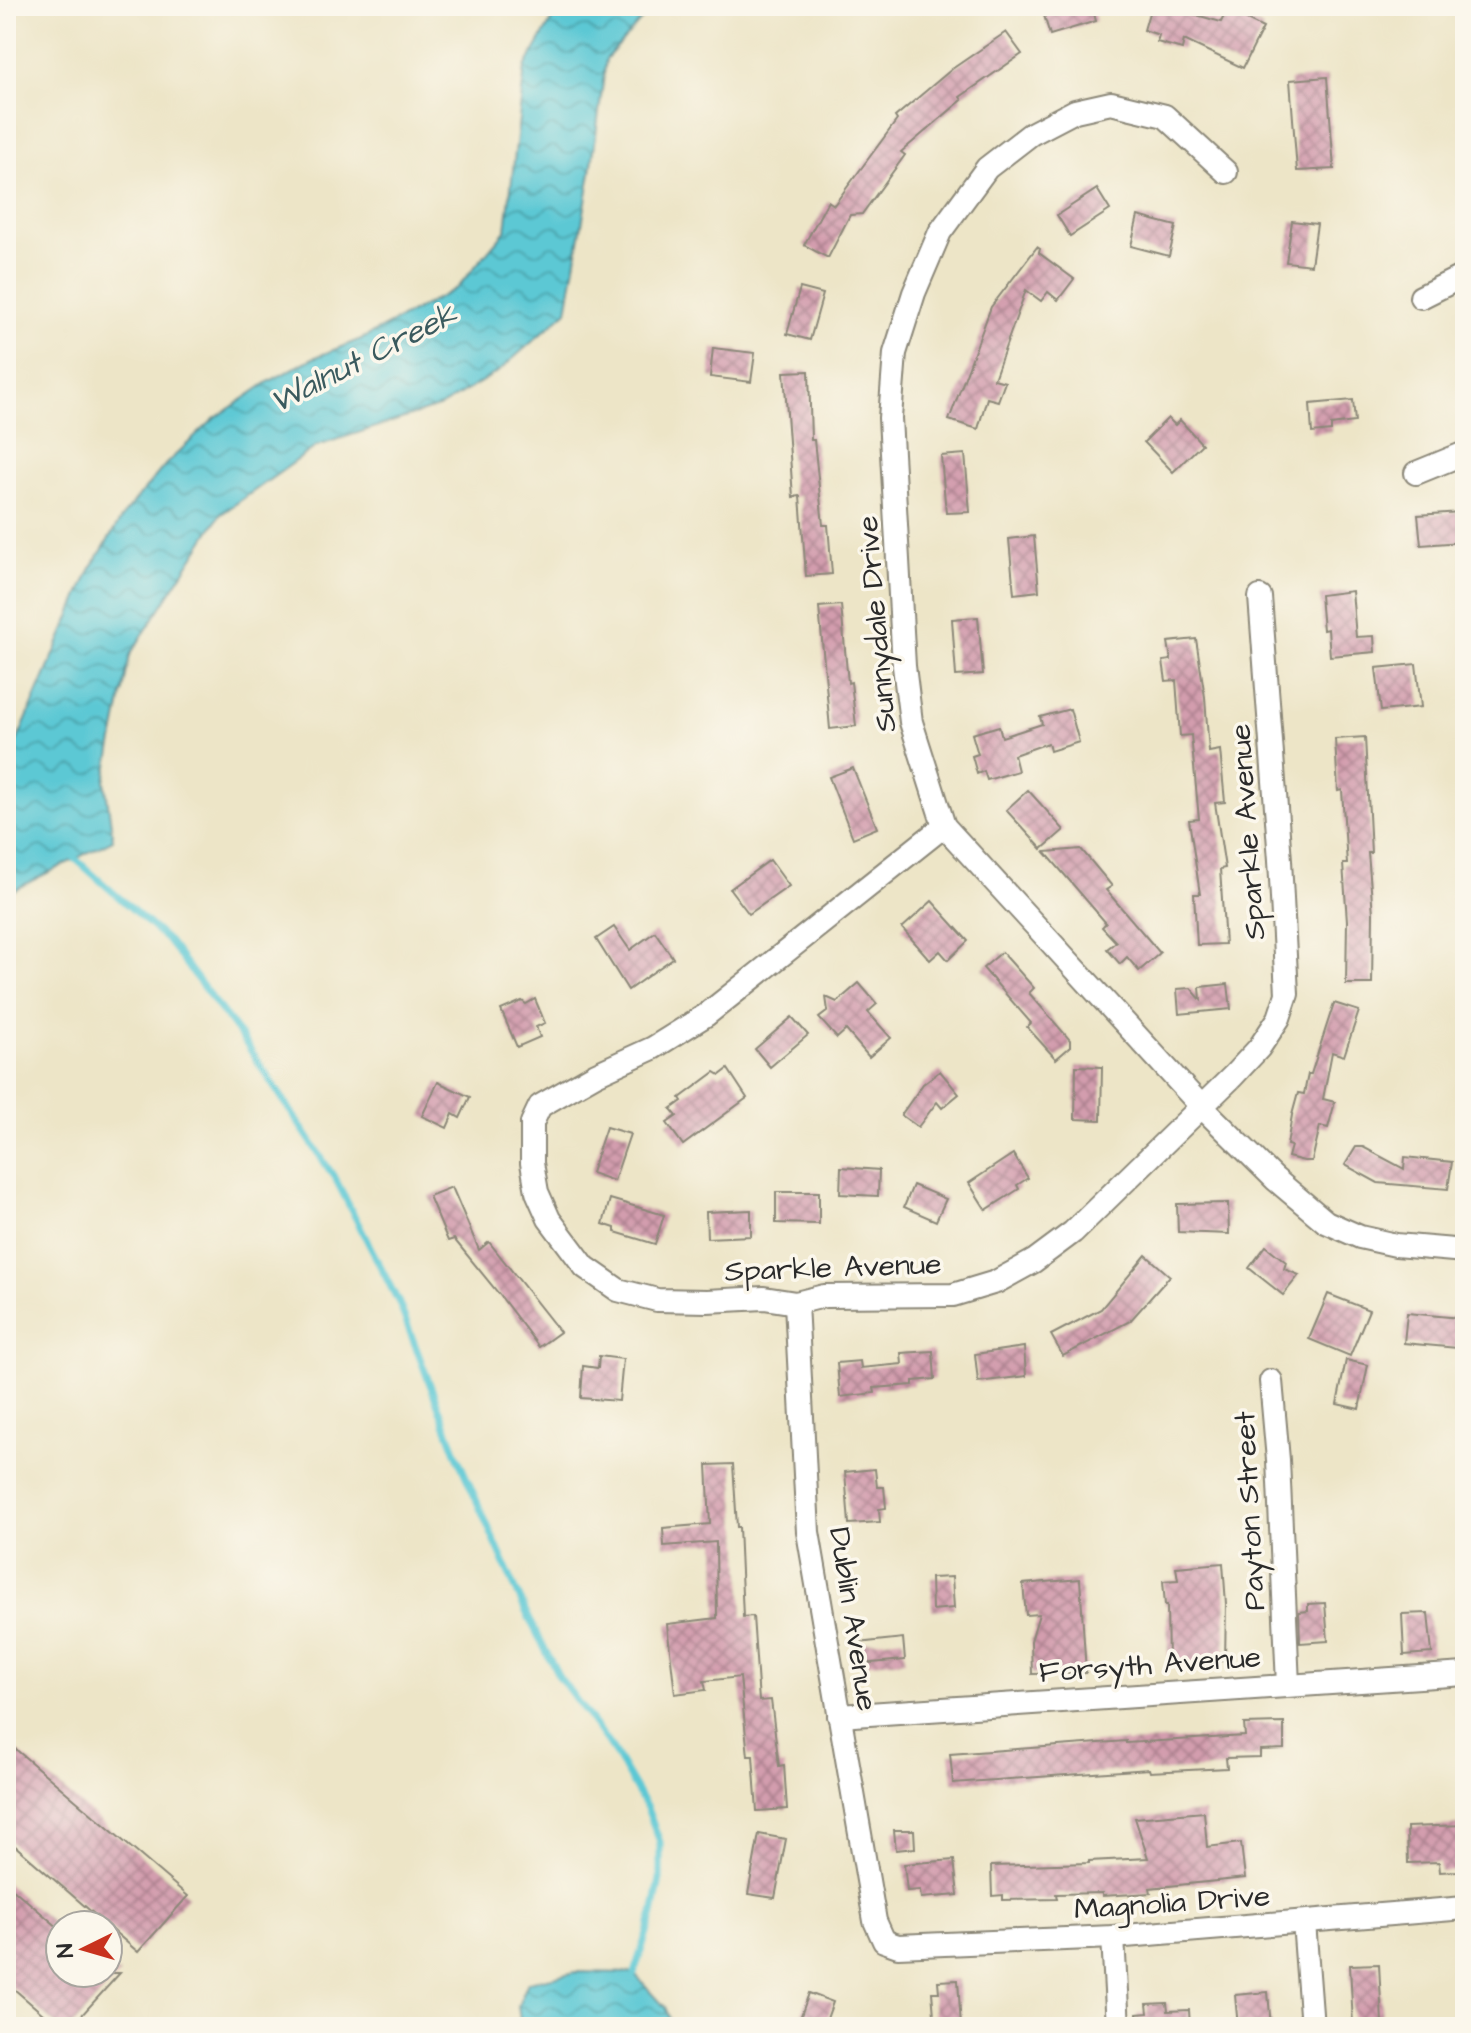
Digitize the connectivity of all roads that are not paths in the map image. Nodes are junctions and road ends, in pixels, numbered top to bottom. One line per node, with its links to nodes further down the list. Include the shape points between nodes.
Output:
1 (1226, 172): 7 (street, Sunnydale Drive, via 1165,116 1111,103 1075,111 1031,134 987,168 940,232 924,269 895,353 890,418 911,722)
2 (1465, 275): 3 (street)
3 (1421, 297)
4 (1465, 453): 5 (street)
5 (1416, 473)
6 (1260, 597): 8 (street, Sparkle Avenue, via 1287,994 1259,1048)
7 (944, 826): 8 (street, Sunnydale Drive); 10 (street, Sparkle Avenue, via 706,1015 540,1106 532,1123 537,1192 549,1219 585,1267 618,1290 657,1300 764,1298)
8 (1202, 1107): 9 (street, Sunnydale Drive, via 1326,1222 1396,1245); 10 (street, Sparkle Avenue, via 1073,1232 996,1282 953,1295 824,1296)
9 (1465, 1251)
10 (796, 1303): 14 (street, Dublin Avenue, via 808,1532)
11 (1271, 1381): 13 (street, Payton Street)
12 (1465, 1674): 13 (street, Forsyth Avenue)
13 (1288, 1685): 14 (street, Forsyth Avenue)
14 (839, 1716): 18 (street, Dublin Avenue, via 875,1921)
15 (1465, 1908): 16 (street, Magnolia Drive)
16 (1304, 1922): 17 (street, Magnolia Drive); 20 (street)
17 (1113, 1937): 18 (street, Magnolia Drive, via 898,1946); 19 (street)
18 (884, 1941)
19 (1118, 2027)
20 (1312, 2027)

